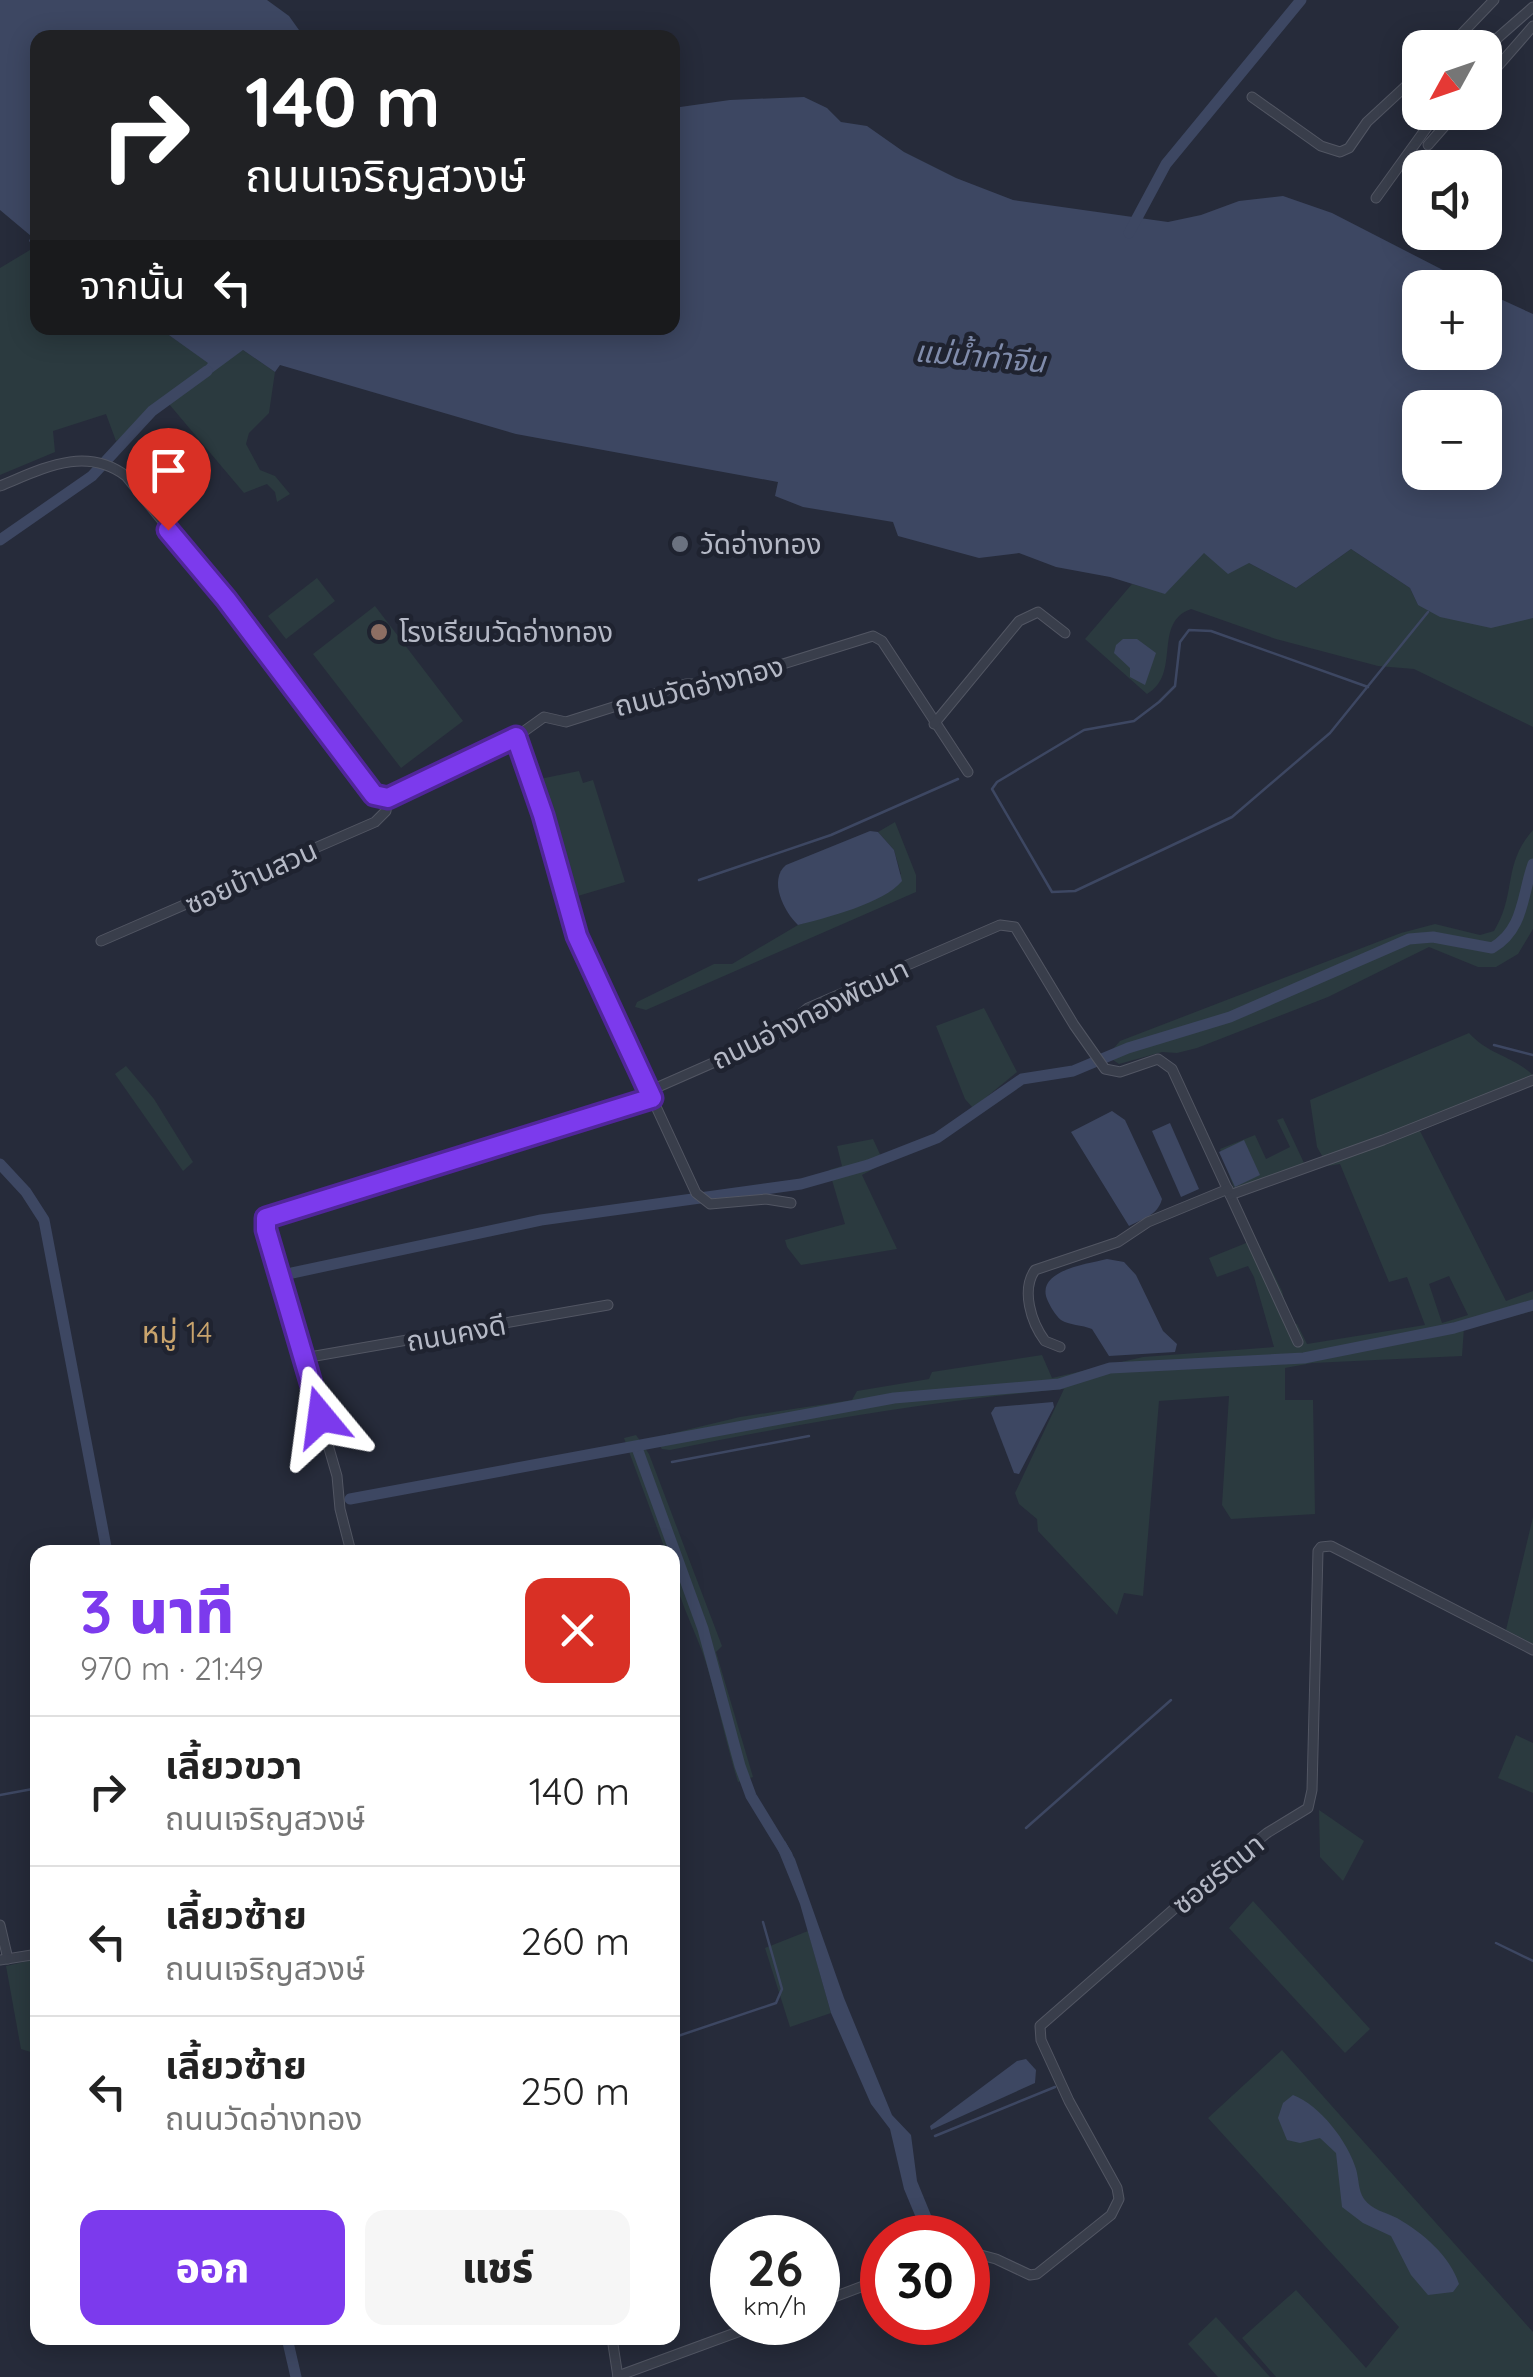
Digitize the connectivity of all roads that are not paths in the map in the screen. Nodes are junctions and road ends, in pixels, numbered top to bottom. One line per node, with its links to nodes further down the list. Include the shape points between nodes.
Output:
1 (1494, 0): 4 (street)
2 (1533, 7): 5 (street)
3 (1533, 26): 6 (street)
4 (1465, 30)
5 (1502, 34)
6 (1502, 62)
7 (1402, 90): 8 (street, via 1340,152)
8 (1252, 97)
9 (1425, 130): 12 (street)
10 (1442, 130): 11 (street)
11 (1428, 146)
12 (1376, 198)
13 (0, 486): 18 (street, via 70,461 104,464 126,476 365,786)
14 (1066, 633): 15 (street, via 1038,612 1019,621)
15 (934, 724): 16 (street, ถนนวัดอ่างทอง, via 874,636 566,722 544,717); 17 (street, ถนนวัดอ่างทอง)
16 (516, 737): 18 (street, ถนนวัดอ่างทอง); 21 (street, via 577,936)
17 (968, 772)
18 (388, 798): 19 (street, ซอยบ้านสวน, via 374,822)
19 (100, 942)
20 (1533, 1080): 22 (street)
21 (650, 1094): 22 (street, ถนนอ่างทองพัฒนา, via 774,1036 836,995 1000,925 1015,927 1105,1069 1166,1062); 23 (street, via 700,1196 723,1205); 27 (street, via 266,1218)
22 (1229, 1192): 25 (street, ถนนอ่างทองพัฒนา); 26 (street, via 1036,1270 1028,1282 1032,1315 1045,1342)
23 (791, 1203)
24 (608, 1304): 27 (street, ถนนคงดี)
25 (1298, 1342)
26 (1060, 1347)
27 (304, 1358): 28 (street)
28 (349, 1545)
29 (1533, 1650): 33 (street, ซอยรัตนา, via 1332,1546 1318,1551 1311,1802 1190,1895 1040,2026 1068,2101 1117,2188 1118,2206 1037,2274)
30 (0, 1925): 32 (street)
31 (30, 1955): 32 (street)
32 (4, 1960)
33 (990, 2258)
34 (710, 2343): 36 (street)
35 (613, 2345): 36 (street)
36 (618, 2377)

